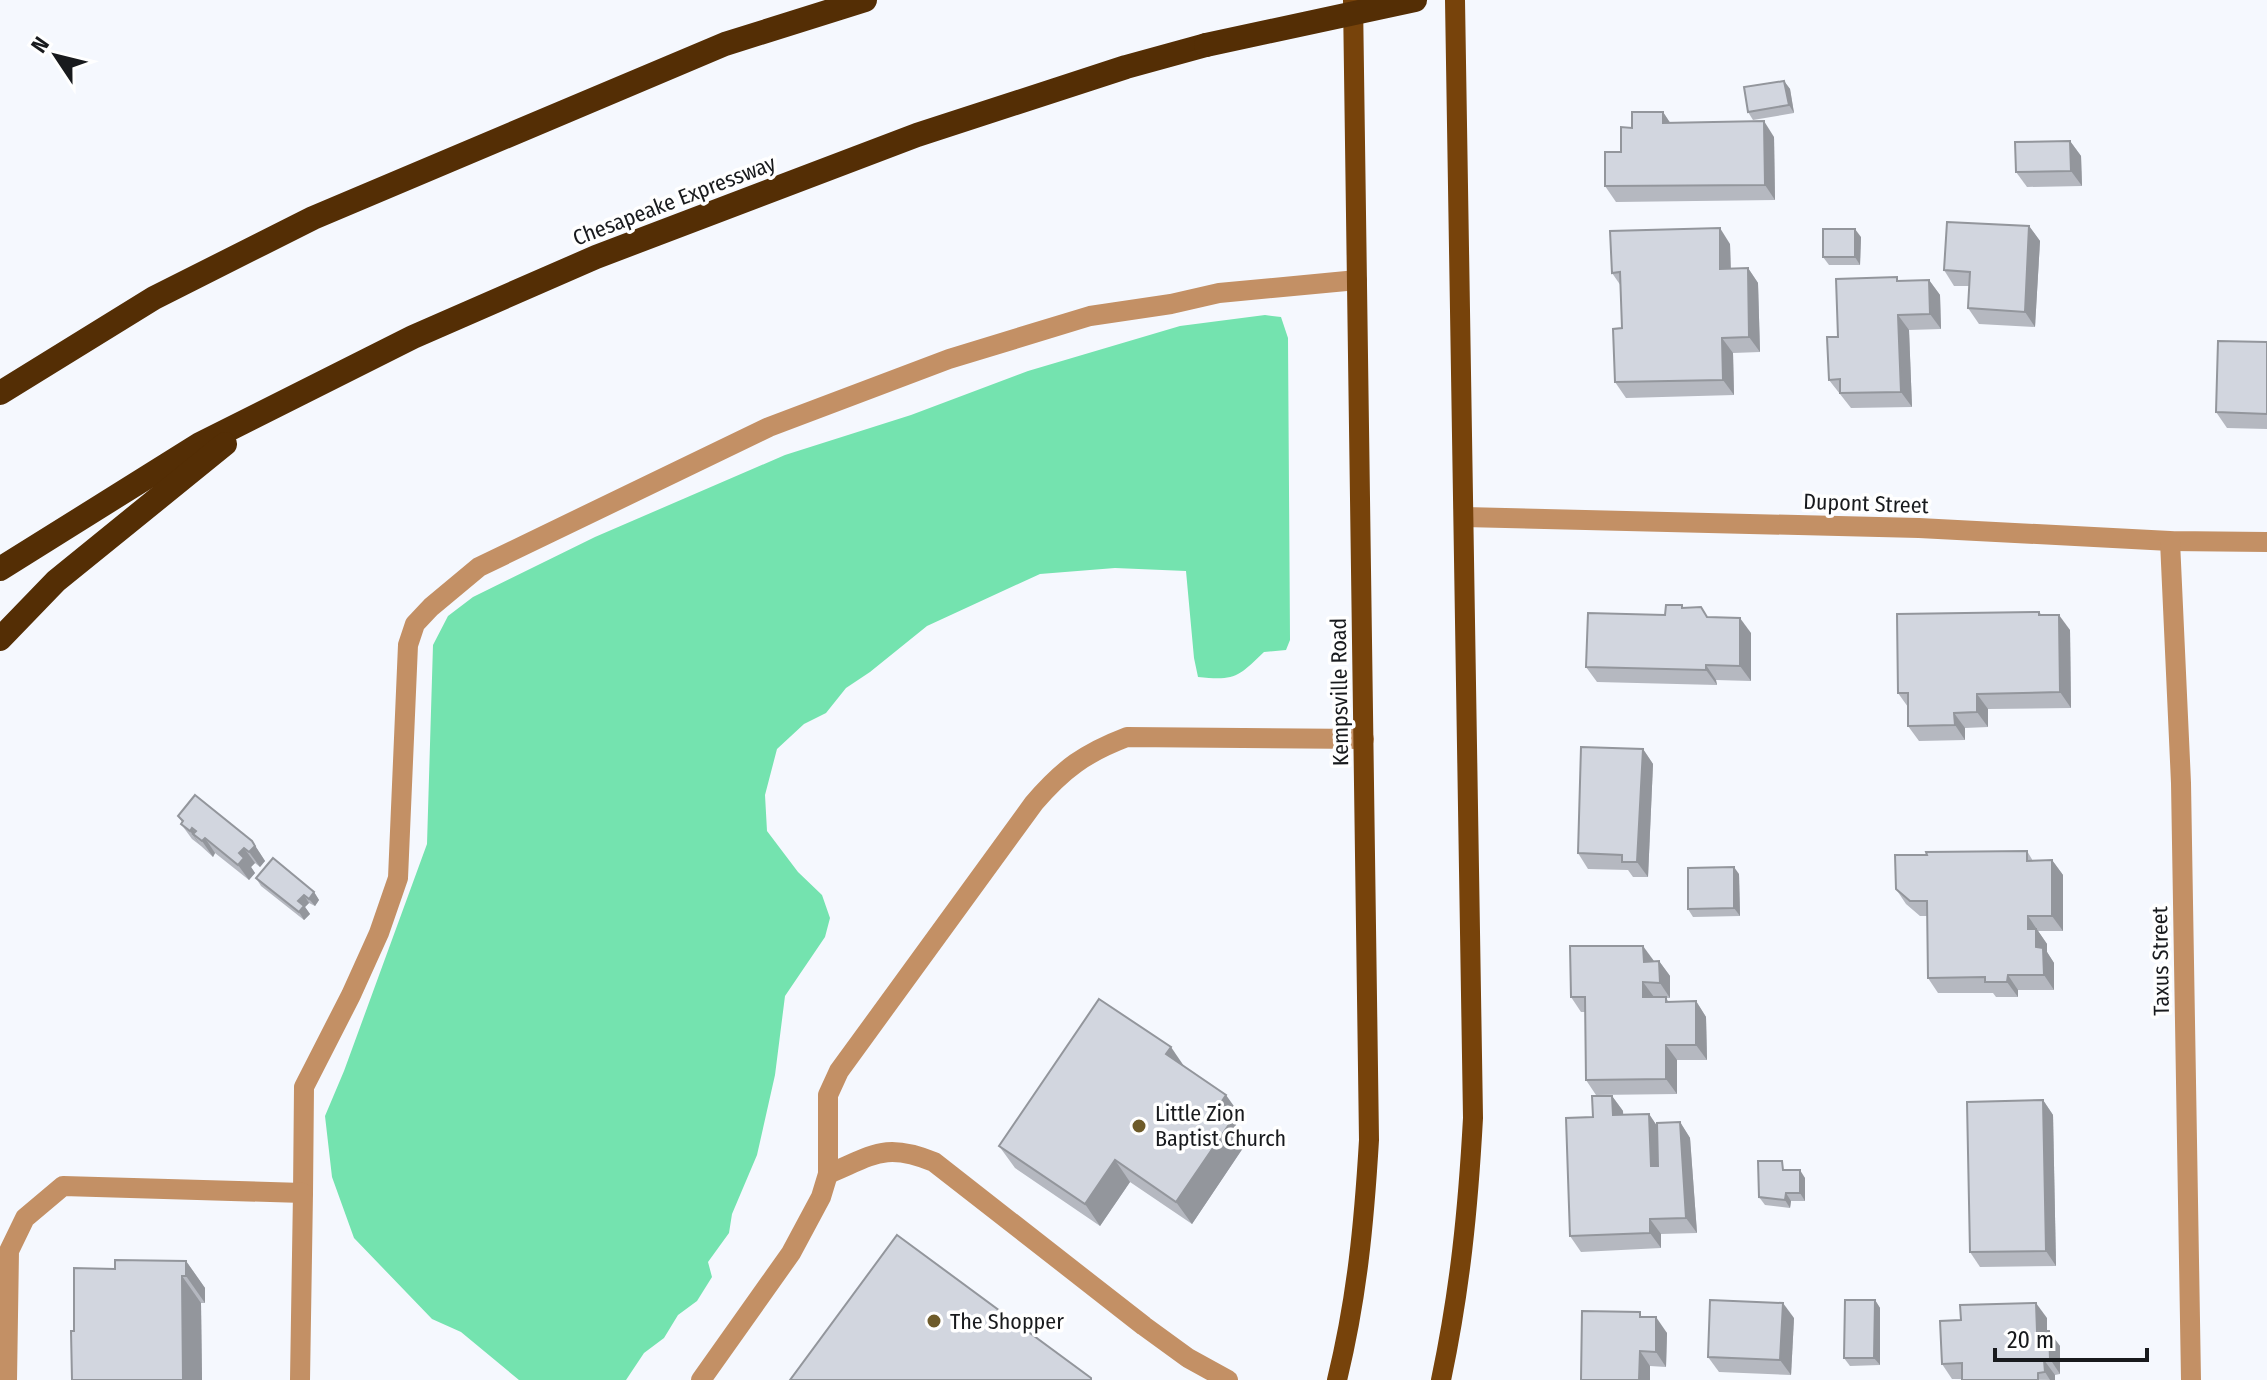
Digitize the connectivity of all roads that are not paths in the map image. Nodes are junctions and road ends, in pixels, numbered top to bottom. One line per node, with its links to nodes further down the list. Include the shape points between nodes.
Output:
1 (865, 0): 6 (highway, via 725,44 313,218 154,298)
2 (1353, 0): 5 (main road, Kempsville Road)
3 (1415, 0): 7 (highway, Chesapeake Expressway, bridge, via 1206,45 917,135 596,257 413,337)
4 (1455, 0): 8 (main road)
5 (1357, 280): 13 (main road, Kempsville Road); 15 (street, via 1219,293 1090,316 949,359 755,434 479,567 431,607 415,624 408,645 398,878 379,933 304,1087)
6 (0, 393)
7 (265, 411): 11 (highway, Chesapeake Expressway, via 200,444); 12 (highway, via 56,581)
8 (1464, 517): 9 (street, Dupont Street, via 1919,528); 21 (main road, via 1473,1118 1461,1273)
9 (2170, 541): 10 (street, Dupont Street); 22 (street, Taxus Street, via 2181,783)
10 (2267, 542)
11 (0, 569)
12 (0, 639)
13 (1364, 739): 14 (street, via 1127,737 1096,749 1056,778 839,1071 828,1095); 20 (main road, Kempsville Road, via 1369,1140 1364,1235)
14 (828, 1174): 18 (street, via 791,1253); 19 (street, via 888,1150 934,1162 1166,1342)
15 (303, 1193): 16 (street, via 63,1186 25,1218 9,1251); 17 (street)
16 (7, 1380)
17 (300, 1380)
18 (701, 1380)
19 (1228, 1380)
20 (1337, 1380)
21 (1441, 1380)
22 (2191, 1380)

